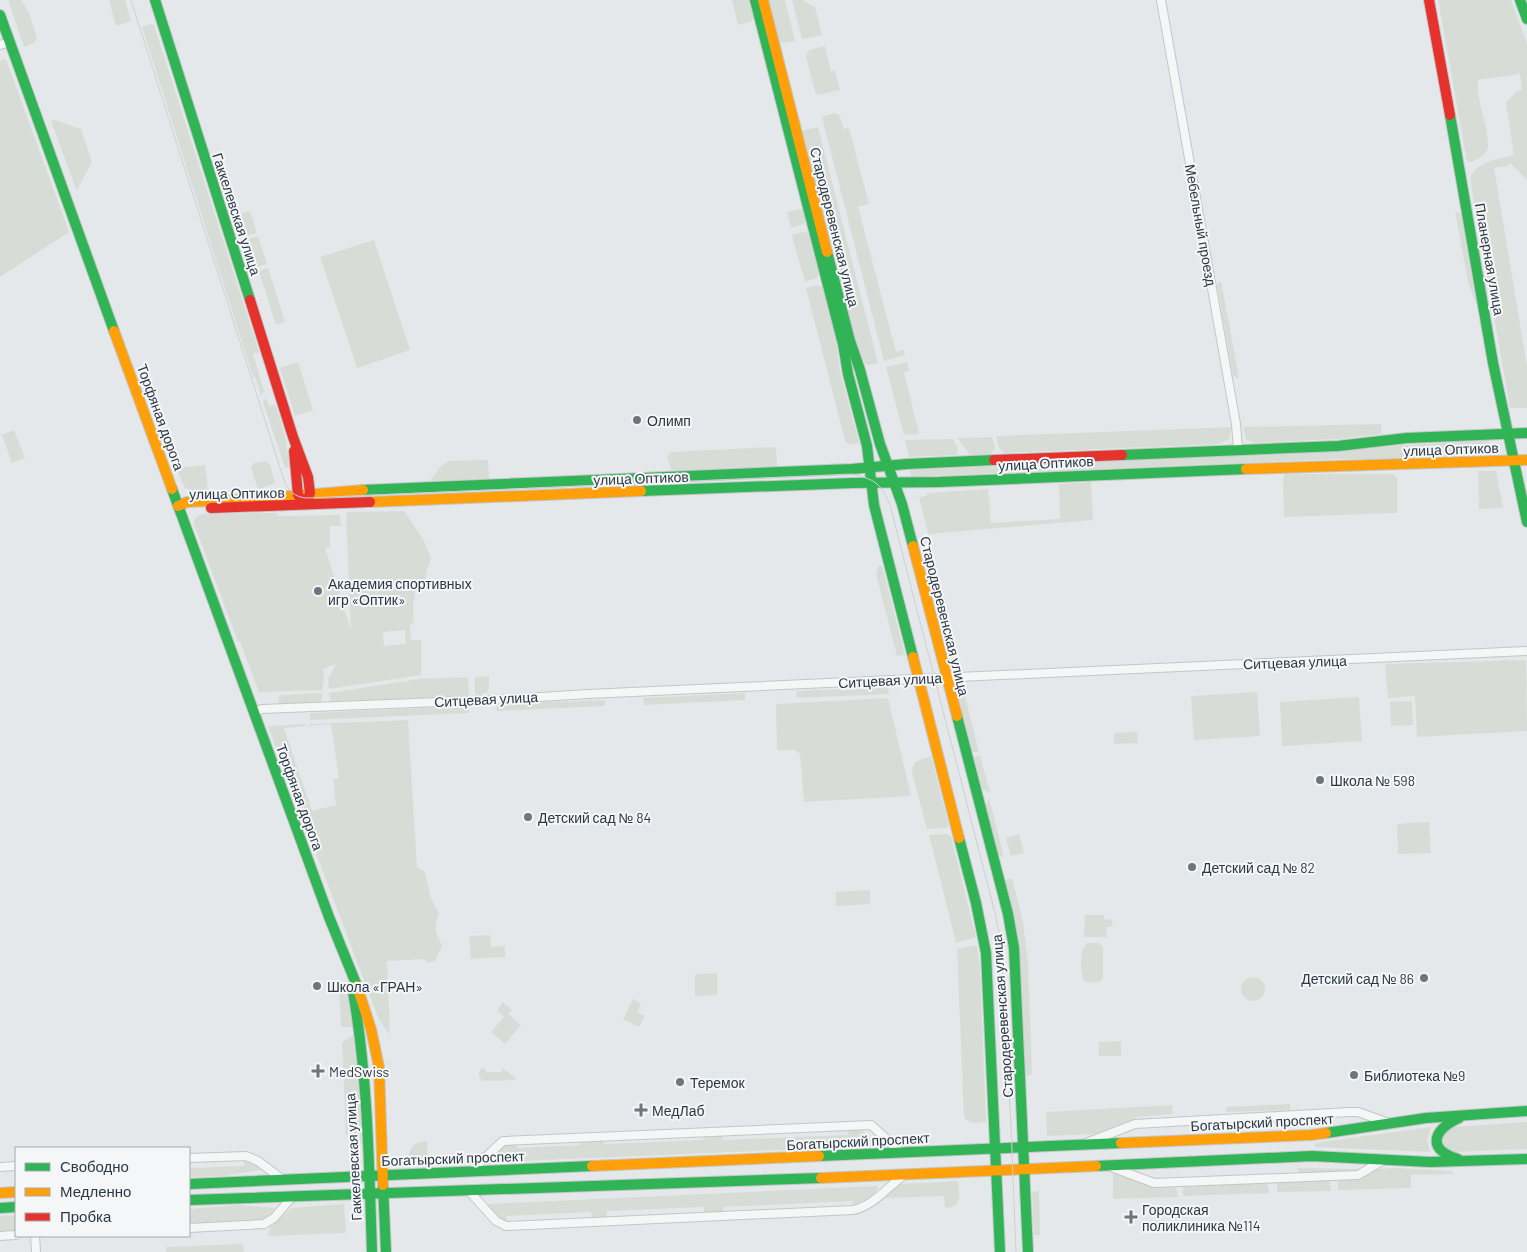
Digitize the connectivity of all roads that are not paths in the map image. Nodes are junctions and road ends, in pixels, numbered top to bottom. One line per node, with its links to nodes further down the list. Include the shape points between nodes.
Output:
1 (155, 0): 12 (main road, Гаккелевская улица)
2 (755, 0): 17 (main road, Стародеревенская улица, via 843,344)
3 (763, 0): 16 (main road, Стародеревенская улица, via 850,341)
4 (1161, 0): 13 (street, Мебельный проезд, via 1235,416)
5 (1429, 0): 11 (main road, Планерная улица)
6 (1520, 0): 8 (main road)
7 (0, 15): 9 (main road, Торфяная дорога)
8 (1527, 19)
9 (5, 44): 23 (main road, Торфяная дорога)
10 (1527, 432): 11 (main road, улица Оптиков)
11 (1507, 433): 13 (main road, улица Оптиков); 15 (main road, Планерная улица)
12 (293, 437): 20 (main road, Гаккелевская улица, via 309,480); 21 (main road, Гаккелевская улица)
13 (1238, 450): 16 (main road, улица Оптиков)
14 (1527, 460): 15 (main road, улица Оптиков)
15 (1514, 461): 19 (main road, улица Оптиков); 24 (main road, Планерная улица)
16 (888, 466): 17 (main road, улица Оптиков); 19 (main road, Стародеревенская улица)
17 (869, 468): 18 (main road, Стародеревенская улица); 20 (main road, улица Оптиков)
18 (871, 483): 19 (main road, улица Оптиков); 22 (main road, улица Оптиков); 27 (main road, Стародеревенская улица)
19 (894, 483): 26 (main road, Стародеревенская улица)
20 (310, 494): 21 (main road, улица Оптиков); 22 (main road)
21 (298, 495): 22 (main road); 23 (main road, улица Оптиков, via 187,502)
22 (306, 505): 23 (main road, улица Оптиков, via 188,509)
23 (178, 506): 28 (main road, Торфяная дорога)
24 (1527, 522)
25 (1527, 652): 26 (street, Ситцевая улица)
26 (947, 678): 27 (street, Ситцевая улица); 36 (main road, Стародеревенская улица, via 1014,948)
27 (919, 679): 28 (street, Ситцевая улица, via 282,708); 37 (main road, Стародеревенская улица, via 986,953)
28 (254, 712): 29 (main road, Торфяная дорога)
29 (348, 969): 30 (main road, Торфяная дорога); 31 (main road, Торфяная дорога, via 371,1029)
30 (360, 1031): 49 (main road, Гаккелевская улица)
31 (378, 1067): 50 (main road, Гаккелевская улица)
32 (1527, 1111): 33 (main road, Богатырский проспект)
33 (1466, 1115): 34 (main road, Богатырский проспект); 42 (main road, via 1439,1130 1436,1140 1438,1149 1449,1157)
34 (1391, 1124): 35 (main road, Богатырский проспект, via 1311,1135); 35 (street, via 1358,1112 1135,1124)
35 (1082, 1145): 36 (main road, Богатырский проспект)
36 (1023, 1147): 37 (main road, Богатырский проспект); 46 (main road, Стародеревенская улица)
37 (995, 1148): 38 (main road, Богатырский проспект); 47 (main road, Стародеревенская улица)
38 (901, 1152): 48 (main road, Богатырский проспект); 48 (street, via 871,1125 503,1141)
39 (190, 1158): 52 (street, via 246,1156)
40 (1527, 1159): 42 (main road)
41 (1382, 1161): 42 (main road); 43 (main road, via 1312,1156); 43 (street, via 1358,1175 1154,1183)
42 (1470, 1161)
43 (1104, 1165): 46 (main road)
44 (15, 1166): 45 (street)
45 (0, 1167)
46 (1024, 1169): 47 (main road); 71 (main road, Стародеревенская улица)
47 (996, 1170): 51 (main road); 70 (main road, Стародеревенская улица)
48 (471, 1171): 50 (main road, Богатырский проспект)
49 (369, 1175): 50 (main road, Богатырский проспект); 52 (main road, Богатырский проспект); 58 (main road, Гаккелевская улица)
50 (383, 1175): 57 (main road, Гаккелевская улица)
51 (904, 1175): 54 (main road); 54 (street, via 866,1206 853,1210 506,1226 496,1221)
52 (282, 1179): 53 (main road, Богатырский проспект)
53 (190, 1184)
54 (469, 1191): 57 (main road)
55 (15, 1192): 56 (main road)
56 (0, 1193)
57 (384, 1194): 58 (main road); 69 (main road, Гаккелевская улица)
58 (369, 1195): 59 (main road); 68 (main road, Гаккелевская улица)
59 (291, 1198): 60 (main road); 63 (street, via 274,1218 264,1224)
60 (190, 1200)
61 (15, 1207): 62 (main road)
62 (0, 1208)
63 (190, 1228)
64 (15, 1235): 65 (street)
65 (0, 1236)
66 (35, 1237): 67 (street)
67 (36, 1252)
68 (372, 1252)
69 (386, 1252)
70 (1000, 1252)
71 (1028, 1252)

